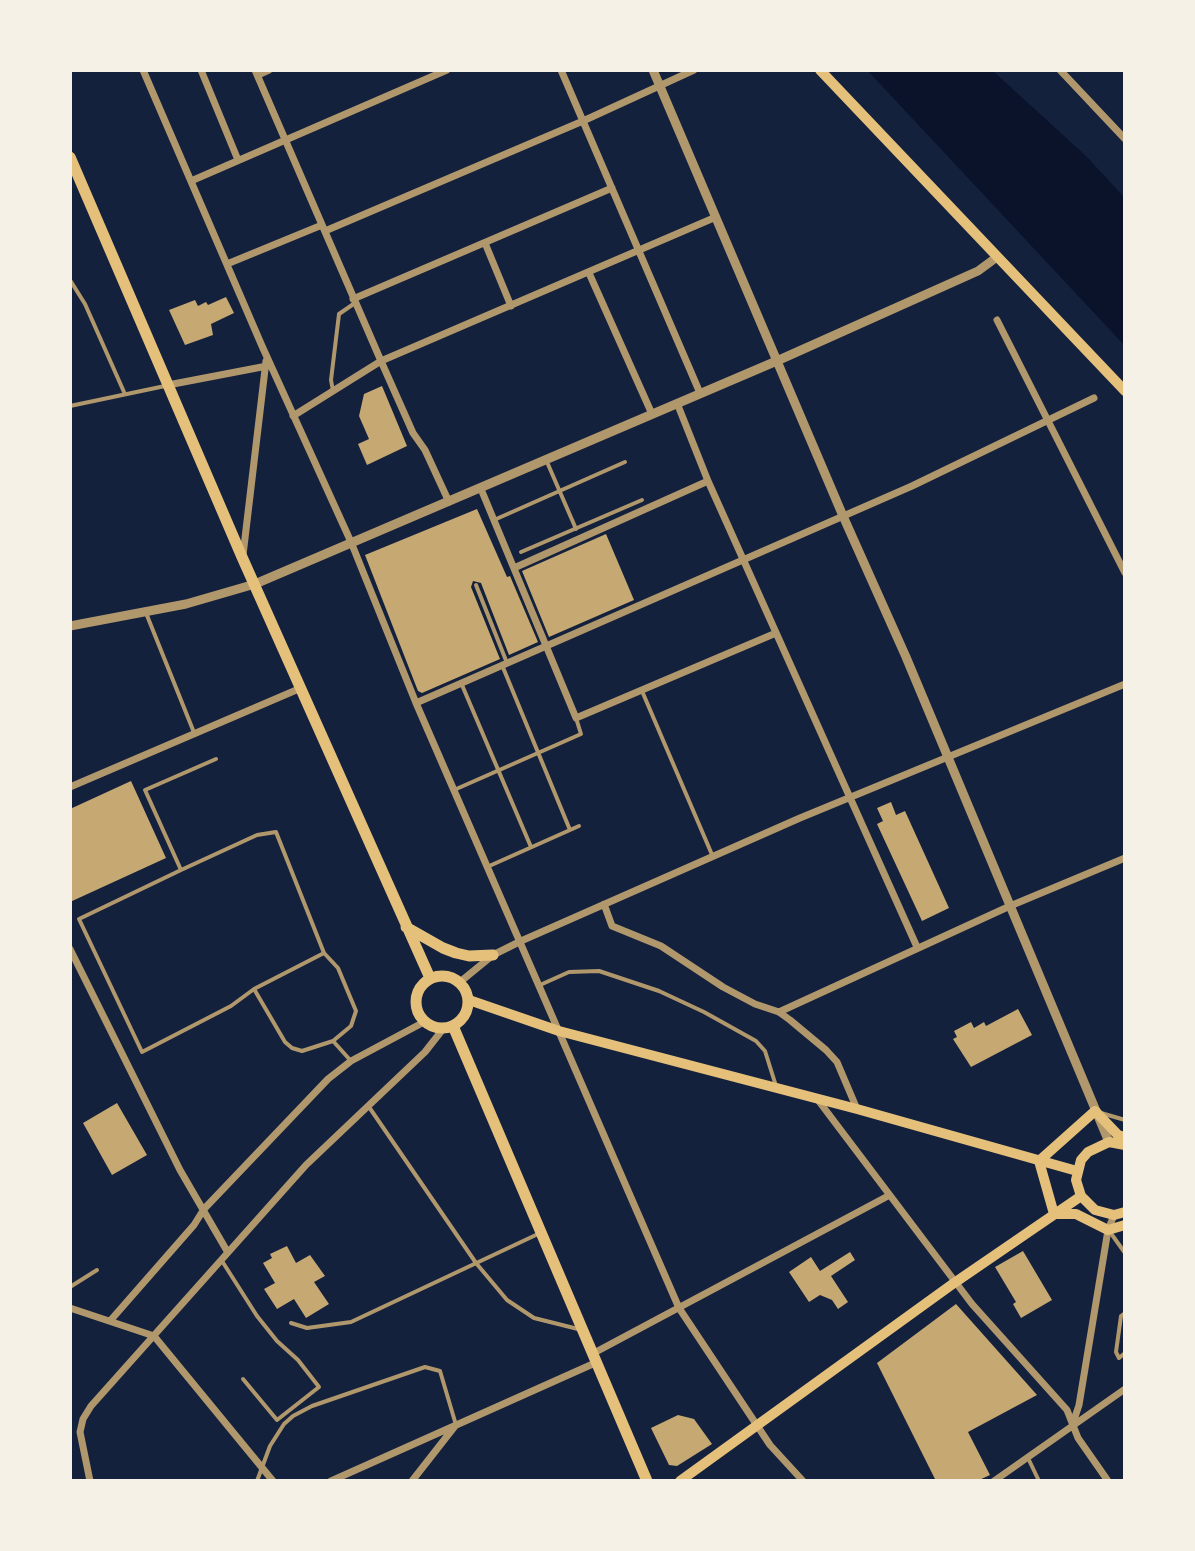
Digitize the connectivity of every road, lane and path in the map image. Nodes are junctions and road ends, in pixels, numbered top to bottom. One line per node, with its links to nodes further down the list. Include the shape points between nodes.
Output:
1 (143, 70): 17 (street)
2 (201, 70): 16 (street)
3 (269, 70): 10 (street)
4 (447, 70): 14 (street)
5 (561, 70): 12 (street)
6 (653, 70): 11 (street)
7 (694, 70): 11 (street)
8 (820, 70): 23 (main road)
9 (1060, 70): 13 (street)
10 (256, 73): 14 (street)
11 (660, 86): 12 (street); 19 (street)
12 (583, 121): 18 (street); 20 (street)
13 (1125, 139)
14 (286, 140): 16 (street); 20 (street)
15 (70, 157): 34 (main road)
16 (238, 160): 17 (street)
17 (191, 181): 24 (street)
18 (612, 188): 21 (street); 22 (street)
19 (716, 217): 22 (street); 31 (street)
20 (323, 228): 24 (street); 27 (street)
21 (485, 243): 27 (street); 28 (street)
22 (638, 250): 25 (street); 38 (street)
23 (997, 257): 31 (street, via 978,271); 36 (main road)
24 (227, 264): 30 (street)
25 (589, 273): 28 (street); 42 (street)
26 (70, 280): 37 (lane)
27 (354, 301): 32 (street); 35 (lane, via 339,314)
28 (511, 306): 32 (street)
29 (997, 320): 44 (street)
30 (262, 346): 33 (street); 43 (street)
31 (779, 360): 38 (street); 52 (street)
32 (381, 361): 35 (street); 51 (street)
33 (267, 366): 34 (street); 57 (street)
34 (168, 385): 37 (lane); 57 (main road)
35 (333, 391): 43 (street)
36 (1125, 391)
37 (124, 392): 41 (lane)
38 (700, 393): 40 (street)
39 (1094, 398): 44 (street)
40 (677, 403): 42 (street); 47 (street)
41 (70, 406)
42 (652, 414): 45 (street)
43 (293, 416): 55 (street)
44 (1048, 421): 52 (street); 60 (street)
45 (546, 460): 48 (street); 49 (lane)
46 (625, 462): 49 (lane)
47 (708, 481): 58 (street); 59 (street)
48 (481, 489): 51 (street); 53 (street)
49 (559, 491): 53 (lane); 54 (lane)
50 (642, 500): 54 (lane)
51 (449, 502): 55 (street)
52 (843, 516): 58 (street); 76 (street)
53 (494, 520): 59 (street)
54 (576, 529): 56 (lane)
55 (351, 542): 61 (street); 72 (street)
56 (521, 552)
57 (242, 557): 61 (main road)
58 (744, 559): 65 (street); 66 (street)
59 (514, 568): 66 (street)
60 (1125, 573)
61 (255, 584): 63 (street); 70 (main road)
62 (476, 585): 67 (lane)
63 (145, 611): 64 (street); 74 (lane)
64 (70, 626)
65 (776, 633): 71 (street); 81 (street)
66 (546, 645): 67 (street); 73 (street)
67 (504, 664): 68 (street); 75 (lane)
68 (461, 683): 72 (street); 78 (lane)
69 (1125, 684): 76 (street)
70 (301, 688): 74 (street); 91 (main road)
71 (642, 691): 73 (street); 85 (lane)
72 (416, 703): 80 (street)
73 (576, 718): 75 (lane, via 581,734)
74 (195, 735): 79 (street)
75 (538, 755): 78 (lane); 83 (lane)
76 (948, 756): 81 (street); 90 (street)
77 (216, 759): 88 (lane, via 145,790)
78 (498, 771): 80 (lane); 84 (lane)
79 (70, 787)
80 (454, 790): 87 (street)
81 (849, 798): 85 (street); 93 (street)
82 (579, 826): 83 (lane)
83 (570, 830): 84 (lane)
84 (531, 847): 87 (lane)
85 (713, 857): 89 (street)
86 (1125, 858): 90 (street)
87 (487, 867): 92 (street)
88 (181, 870): 95 (lane, via 257,835 276,832); 100 (lane, via 79,919 142,1052)
89 (604, 904): 92 (street); 102 (street, via 612,926 661,946 723,987)
90 (1010, 906): 93 (street); 112 (street)
91 (406, 927): 96 (main road, via 456,953); 97 (main road)
92 (521, 941): 96 (street); 99 (street)
93 (917, 947): 102 (street)
94 (70, 949): 121 (street)
95 (324, 953): 100 (lane); 106 (lane, via 338,968 356,1011 351,1026)
96 (493, 955): 98 (street)
97 (430, 978): 98 (main road, via 451,976); 103 (main road, via 416,993)
98 (460, 982): 101 (main road)
99 (540, 985): 105 (street); 108 (lane, via 569,972 599,971 659,991 756,1041 765,1051)
100 (254, 989): 106 (lane, via 292,1048 302,1051)
101 (469, 1000): 104 (main road, via 467,1011); 105 (main road)
102 (779, 1012): 111 (street, via 833,1056)
103 (424, 1022): 104 (main road); 107 (street)
104 (448, 1027): 110 (street); 126 (main road)
105 (559, 1031): 108 (main road); 135 (street)
106 (333, 1041): 107 (lane)
107 (351, 1061): 121 (street)
108 (776, 1088): 109 (main road)
109 (818, 1100): 111 (main road); 119 (street)
110 (368, 1105): 127 (street); 130 (lane)
111 (857, 1109): 117 (main road)
112 (1095, 1111): 113 (lane); 114 (main road); 115 (street); 117 (main road)
113 (1125, 1120)
114 (1125, 1137)
115 (1109, 1142): 116 (main road); 118 (main road, via 1088,1152)
116 (1125, 1145)
117 (1039, 1161): 118 (main road); 122 (main road)
118 (1077, 1171): 120 (main road)
119 (888, 1196): 132 (street); 135 (street)
120 (1081, 1196): 122 (main road); 123 (main road, via 1095,1210)
121 (204, 1209): 127 (street); 137 (street)
122 (1054, 1214): 125 (main road, via 1076,1214); 132 (main road)
123 (1120, 1214): 125 (street)
124 (1125, 1225): 125 (main road)
125 (1108, 1230): 128 (lane); 145 (street)
126 (540, 1233): 130 (lane); 139 (main road)
127 (227, 1251): 129 (street)
128 (1125, 1253)
129 (221, 1259): 140 (street); 143 (lane, via 257,1316 319,1387 277,1420)
130 (476, 1263): 138 (lane, via 351,1322 307,1328); 139 (lane, via 507,1300 534,1318)
131 (97, 1270): 133 (lane)
132 (954, 1283): 145 (street); 147 (main road)
133 (70, 1287)
134 (70, 1308): 137 (street)
135 (679, 1308): 142 (street); 147 (street)
136 (1125, 1313): 141 (lane, via 1116,1352 1119,1358)
137 (110, 1321): 140 (street)
138 (291, 1323)
139 (581, 1330): 142 (main road)
140 (154, 1336): 149 (street, via 91,1406); 151 (street)
141 (1125, 1353)
142 (594, 1359): 146 (street); 157 (main road)
143 (243, 1379)
144 (1125, 1389): 145 (street)
145 (1073, 1423): 150 (street); 162 (street)
146 (456, 1425): 151 (lane, via 440,1371 425,1367 293,1416 270,1446); 155 (street); 156 (street)
147 (757, 1426): 158 (main road); 159 (street)
148 (70, 1428): 149 (street)
149 (80, 1432): 152 (street)
150 (1027, 1457): 160 (street); 161 (lane)
151 (263, 1470): 153 (lane); 154 (street)
152 (90, 1481)
153 (257, 1481)
154 (273, 1481)
155 (331, 1481)
156 (412, 1481)
157 (647, 1481)
158 (680, 1481)
159 (803, 1481)
160 (994, 1481)
161 (1039, 1481)
162 (1108, 1481)

